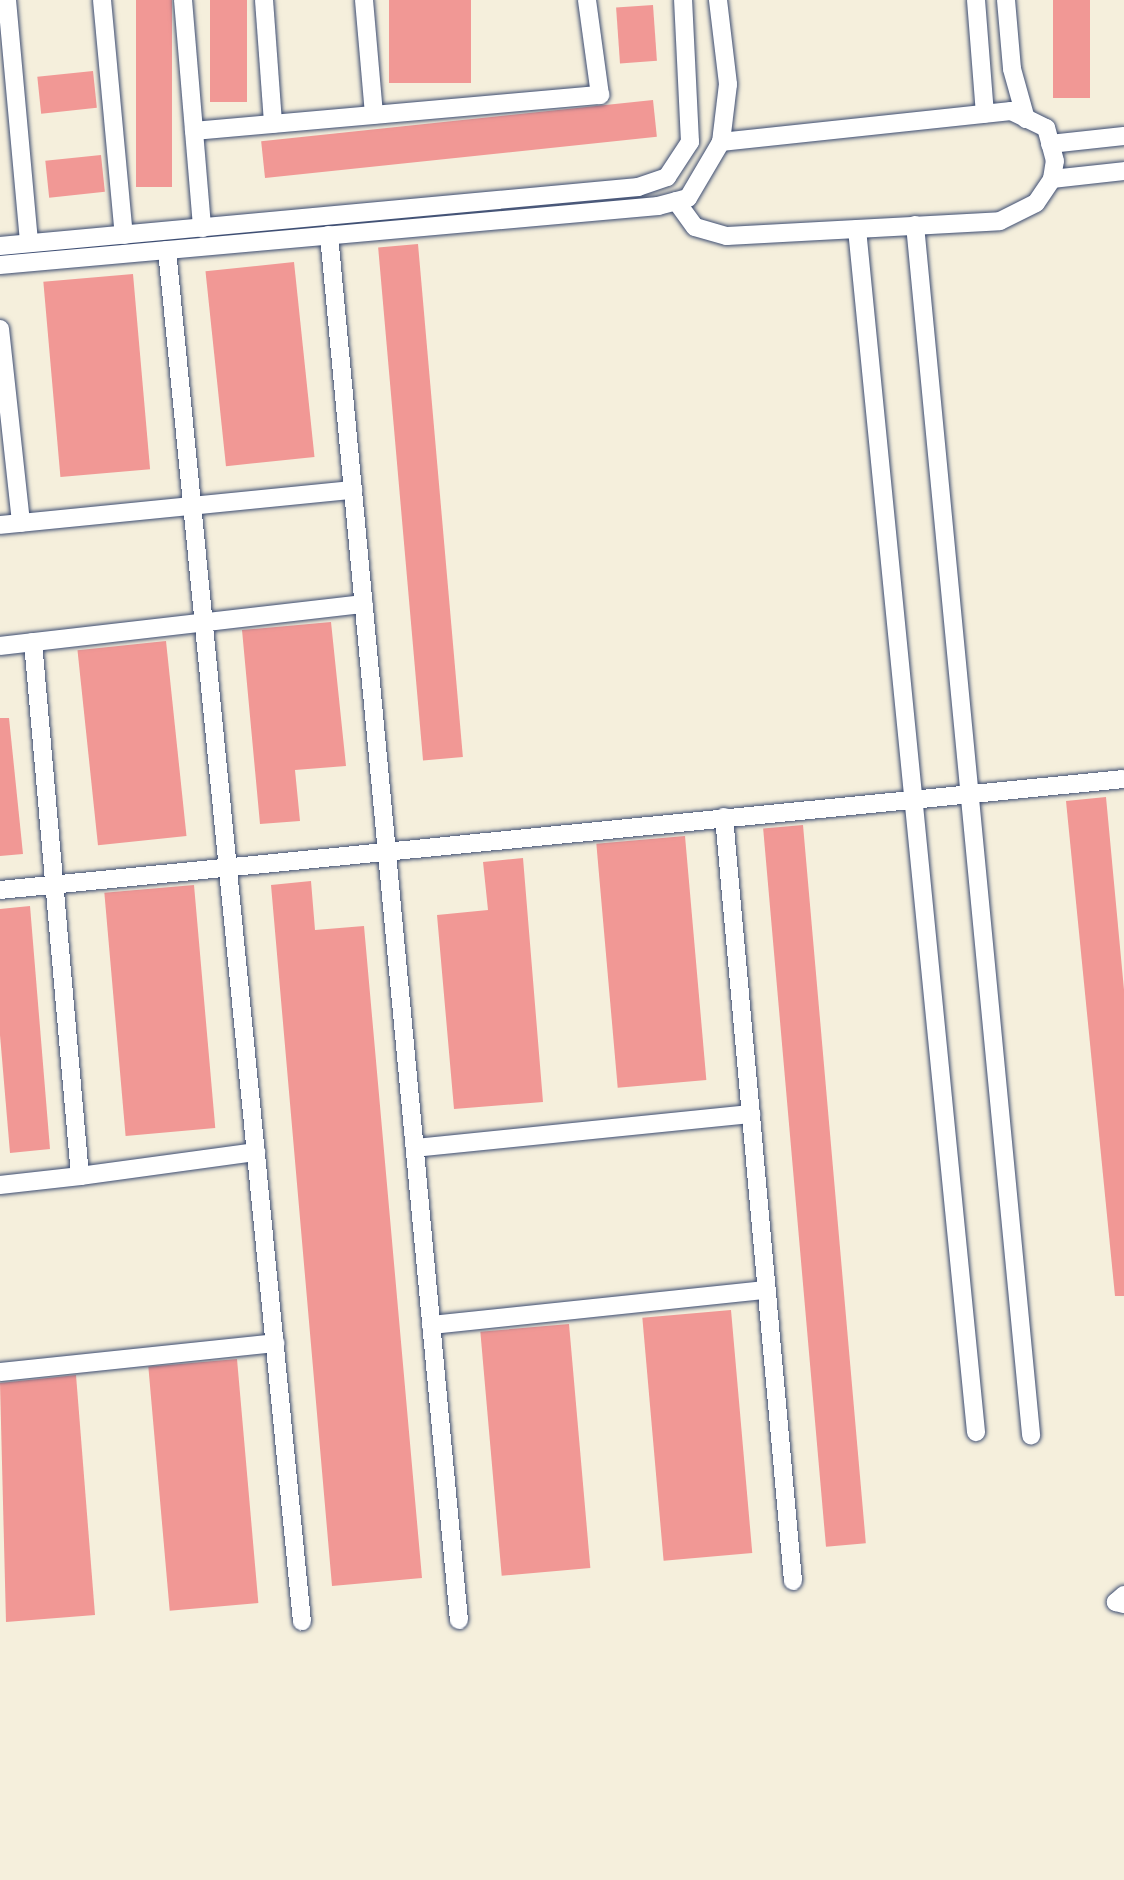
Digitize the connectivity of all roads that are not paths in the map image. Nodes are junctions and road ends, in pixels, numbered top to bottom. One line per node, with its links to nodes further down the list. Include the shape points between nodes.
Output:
1 (7, 0): 27 (street)
2 (102, 0): 25 (street)
3 (183, 0): 15 (street)
4 (264, 0): 14 (street)
5 (364, 0): 12 (street)
6 (587, 0): 12 (street, via 600,94)
7 (684, 0): 23 (street, via 694,118 682,160 667,177 638,187)
8 (718, 0): 17 (street, via 728,84)
9 (975, 0): 11 (street)
10 (1006, 0): 13 (street, via 1012,69)
11 (985, 114): 13 (street, via 1011,111); 17 (street)
12 (374, 115): 14 (street)
13 (1026, 118): 18 (street, via 1046,128)
14 (273, 124): 15 (street)
15 (194, 131): 23 (street)
16 (1124, 136): 18 (street)
17 (722, 142): 21 (street, via 688,198)
18 (1050, 144): 20 (street)
19 (1124, 171): 20 (street)
20 (1052, 179): 22 (street, via 1036,202 1000,221)
21 (676, 201): 24 (street, via 695,227 727,236); 26 (street)
22 (915, 225): 24 (street); 41 (street)
23 (202, 228): 25 (street)
24 (857, 229): 42 (street)
25 (124, 235): 27 (street)
26 (329, 235): 29 (street); 32 (street)
27 (29, 243): 28 (street)
28 (0, 246)
29 (167, 250): 30 (street); 33 (street)
30 (0, 265)
31 (0, 329): 34 (street)
32 (353, 489): 33 (street); 36 (street)
33 (192, 506): 34 (street); 37 (street)
34 (21, 523): 35 (street)
35 (0, 525)
36 (364, 604): 37 (street); 44 (street)
37 (204, 622): 38 (street); 45 (street)
38 (33, 642): 39 (street); 46 (street)
39 (0, 646)
40 (1124, 779): 41 (street)
41 (972, 792): 42 (street); 58 (street)
42 (913, 797): 43 (street); 57 (street)
43 (724, 817): 44 (street); 48 (street)
44 (387, 851): 45 (street); 49 (street)
45 (228, 867): 46 (street); 50 (street)
46 (54, 885): 47 (street); 51 (street)
47 (0, 890)
48 (751, 1114): 49 (street); 53 (street)
49 (415, 1148): 54 (street)
50 (256, 1152): 51 (street); 55 (street)
51 (79, 1176): 52 (street)
52 (0, 1185)
53 (766, 1290): 54 (street); 59 (street)
54 (431, 1325): 62 (street)
55 (275, 1343): 56 (street); 63 (street)
56 (0, 1372)
57 (976, 1432)
58 (1031, 1435)
59 (793, 1581)
60 (1124, 1595): 61 (street, via 1116,1602)
61 (1124, 1604)
62 (459, 1620)
63 (302, 1621)

